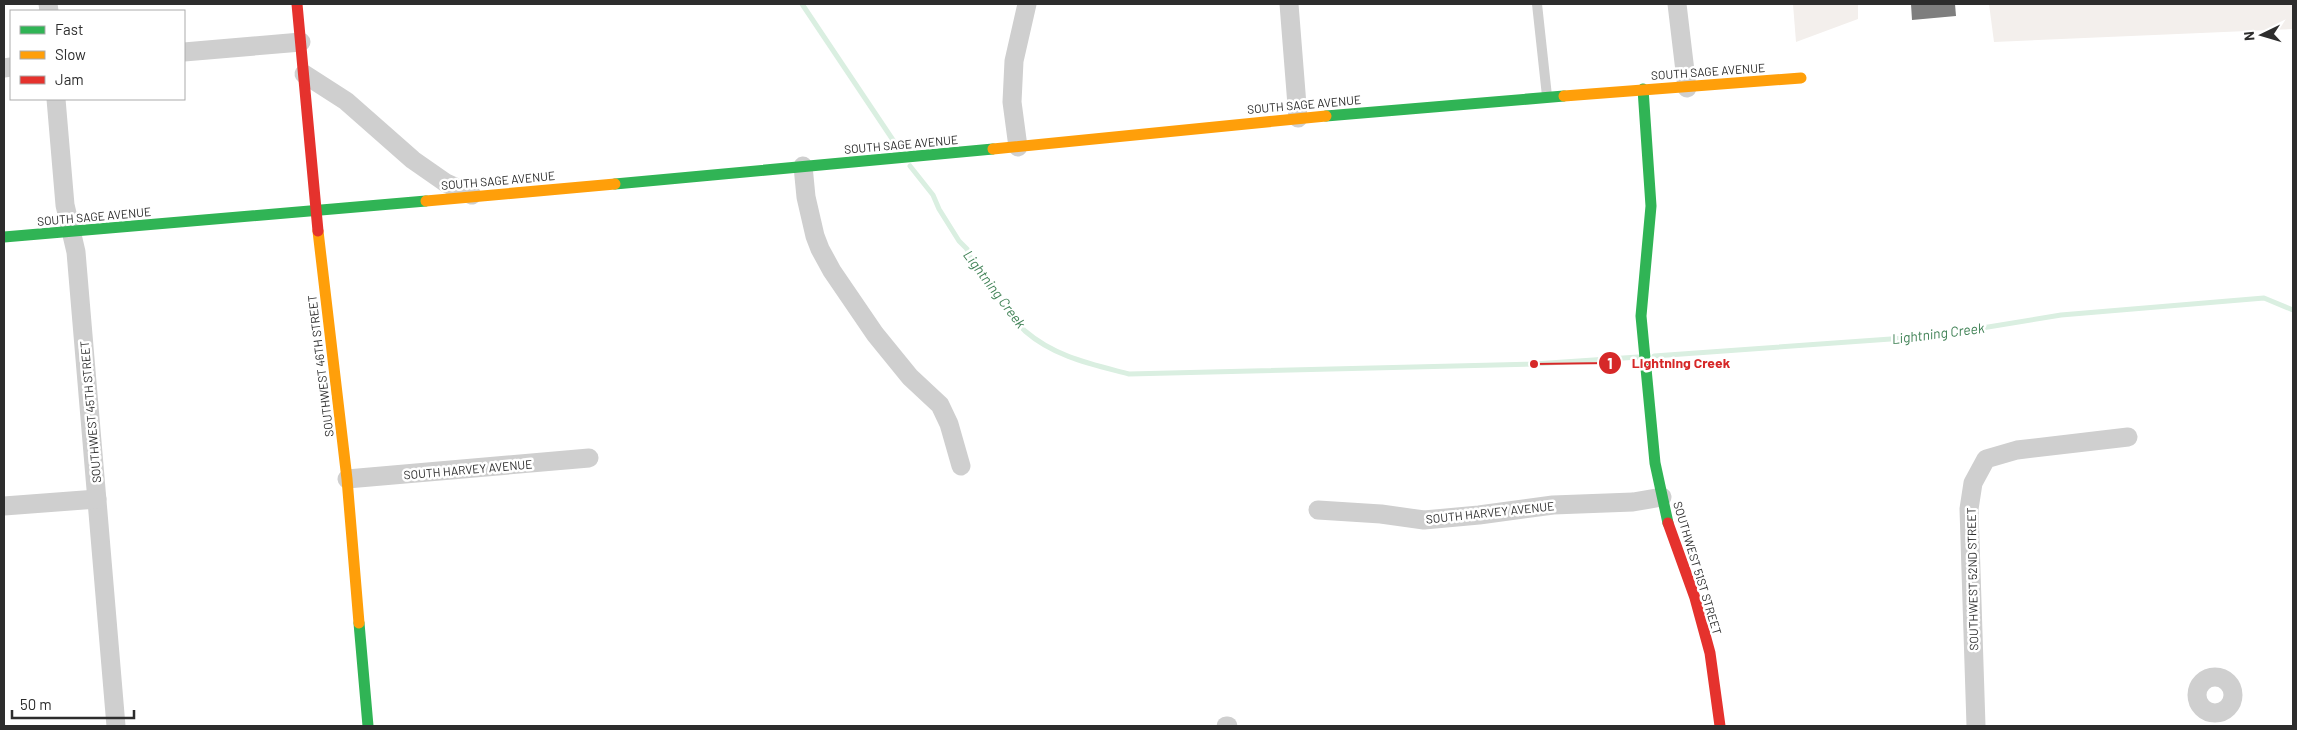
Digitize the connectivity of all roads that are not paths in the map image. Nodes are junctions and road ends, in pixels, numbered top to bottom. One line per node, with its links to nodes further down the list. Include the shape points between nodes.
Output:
1 (297, 4): 6 (street, SOUTHWEST 46TH STREET)
2 (1027, 4): 15 (street, via 1014,61 1012,102)
3 (1288, 4): 14 (street)
4 (1537, 4): 12 (lane)
5 (1677, 4): 10 (street)
6 (301, 42): 7 (street); 8 (street, SOUTHWEST 46TH STREET)
7 (185, 52)
8 (304, 74): 17 (street, via 346,101 431,173); 18 (street, SOUTHWEST 46TH STREET)
9 (1800, 78): 10 (street, SOUTH SAGE AVENUE)
10 (1687, 88): 11 (street, SOUTH SAGE AVENUE)
11 (1643, 89): 12 (street, SOUTH SAGE AVENUE); 25 (street, SOUTHWEST 51ST STREET, via 1651,206 1641,316 1655,463)
12 (1548, 97): 14 (street, SOUTH SAGE AVENUE)
13 (56, 100): 19 (street, SOUTHWEST 45TH STREET)
14 (1298, 118): 15 (street, SOUTH SAGE AVENUE)
15 (1018, 147): 16 (street, SOUTH SAGE AVENUE)
16 (803, 166): 17 (street, SOUTH SAGE AVENUE); 23 (street, via 808,204 820,249 876,334 910,377 940,405)
17 (473, 196): 18 (street, SOUTH SAGE AVENUE)
18 (316, 212): 19 (street, SOUTH SAGE AVENUE); 24 (street, SOUTHWEST 46TH STREET)
19 (71, 231): 20 (street, SOUTH SAGE AVENUE); 26 (street, SOUTHWEST 45TH STREET, via 76,252)
20 (4, 237)
21 (2128, 437): 32 (street, SOUTHWEST 52ND STREET, via 2017,450 1986,459 1973,483 1969,509)
22 (589, 458): 24 (street, SOUTH HARVEY AVENUE)
23 (961, 466)
24 (348, 479): 30 (street, SOUTHWEST 46TH STREET)
25 (1662, 497): 28 (street, SOUTH HARVEY AVENUE, via 1633,502 1553,505 1424,520); 31 (street, SOUTHWEST 51ST STREET, via 1710,653)
26 (97, 499): 27 (street); 29 (street, SOUTHWEST 45TH STREET)
27 (4, 506)
28 (1318, 510)
29 (116, 726)
30 (368, 726)
31 (1720, 726)
32 (1976, 726)

